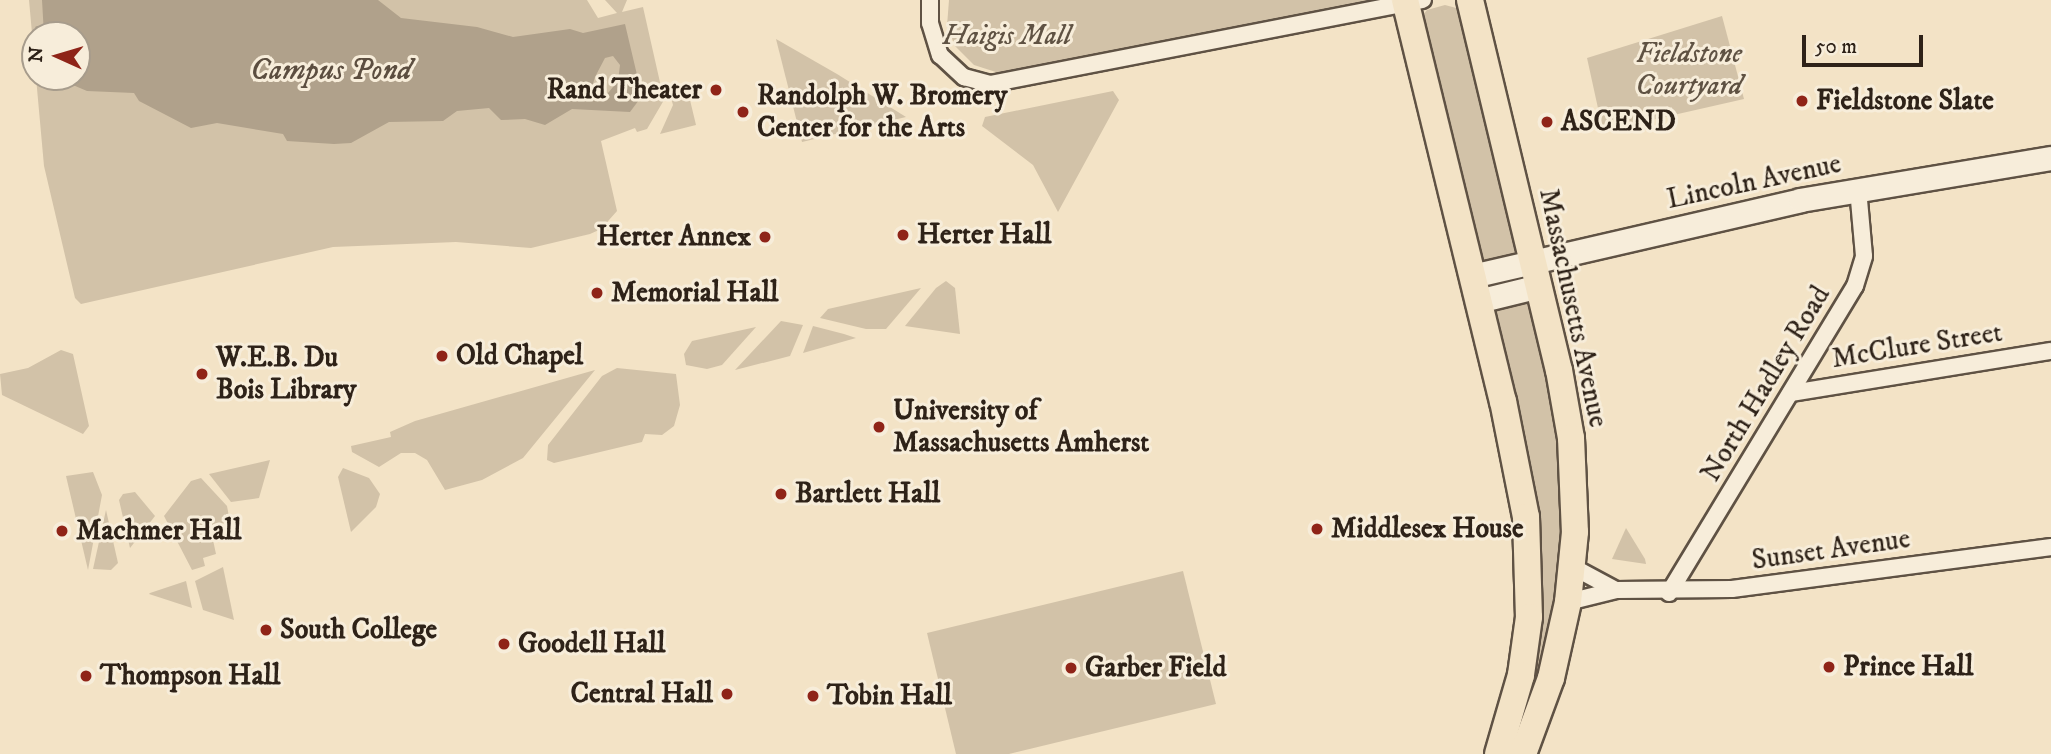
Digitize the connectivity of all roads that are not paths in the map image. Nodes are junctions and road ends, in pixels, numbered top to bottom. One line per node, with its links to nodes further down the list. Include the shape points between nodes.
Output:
1 (930, 0): 3 (street, via 930,23 940,55 964,77 989,84)
2 (1470, 0): 6 (main road, Massachusetts Avenue)
3 (1411, 1): 7 (main road)
4 (2051, 158): 5 (street, Lincoln Avenue)
5 (1858, 189): 6 (street, Lincoln Avenue); 10 (street, North Hadley Road, via 1863,236 1860,272)
6 (1536, 275): 7 (street, Lincoln Avenue); 8 (street, Lincoln Avenue); 12 (main road, Massachusetts Avenue, via 1571,438)
7 (1472, 276): 8 (main road)
8 (1478, 301): 16 (main road, via 1517,465 1529,550 1527,637)
9 (2051, 351): 10 (street, McClure Street)
10 (1791, 393): 14 (street, North Hadley Road)
11 (2051, 547): 14 (street, Sunset Avenue, via 1732,589)
12 (1573, 567): 13 (street, Sunset Avenue); 15 (main road, Massachusetts Avenue)
13 (1616, 590): 14 (street, Sunset Avenue); 15 (street, Sunset Avenue)
14 (1669, 593)
15 (1568, 602): 17 (main road, Massachusetts Avenue, via 1551,678)
16 (1498, 754)
17 (1523, 754)

